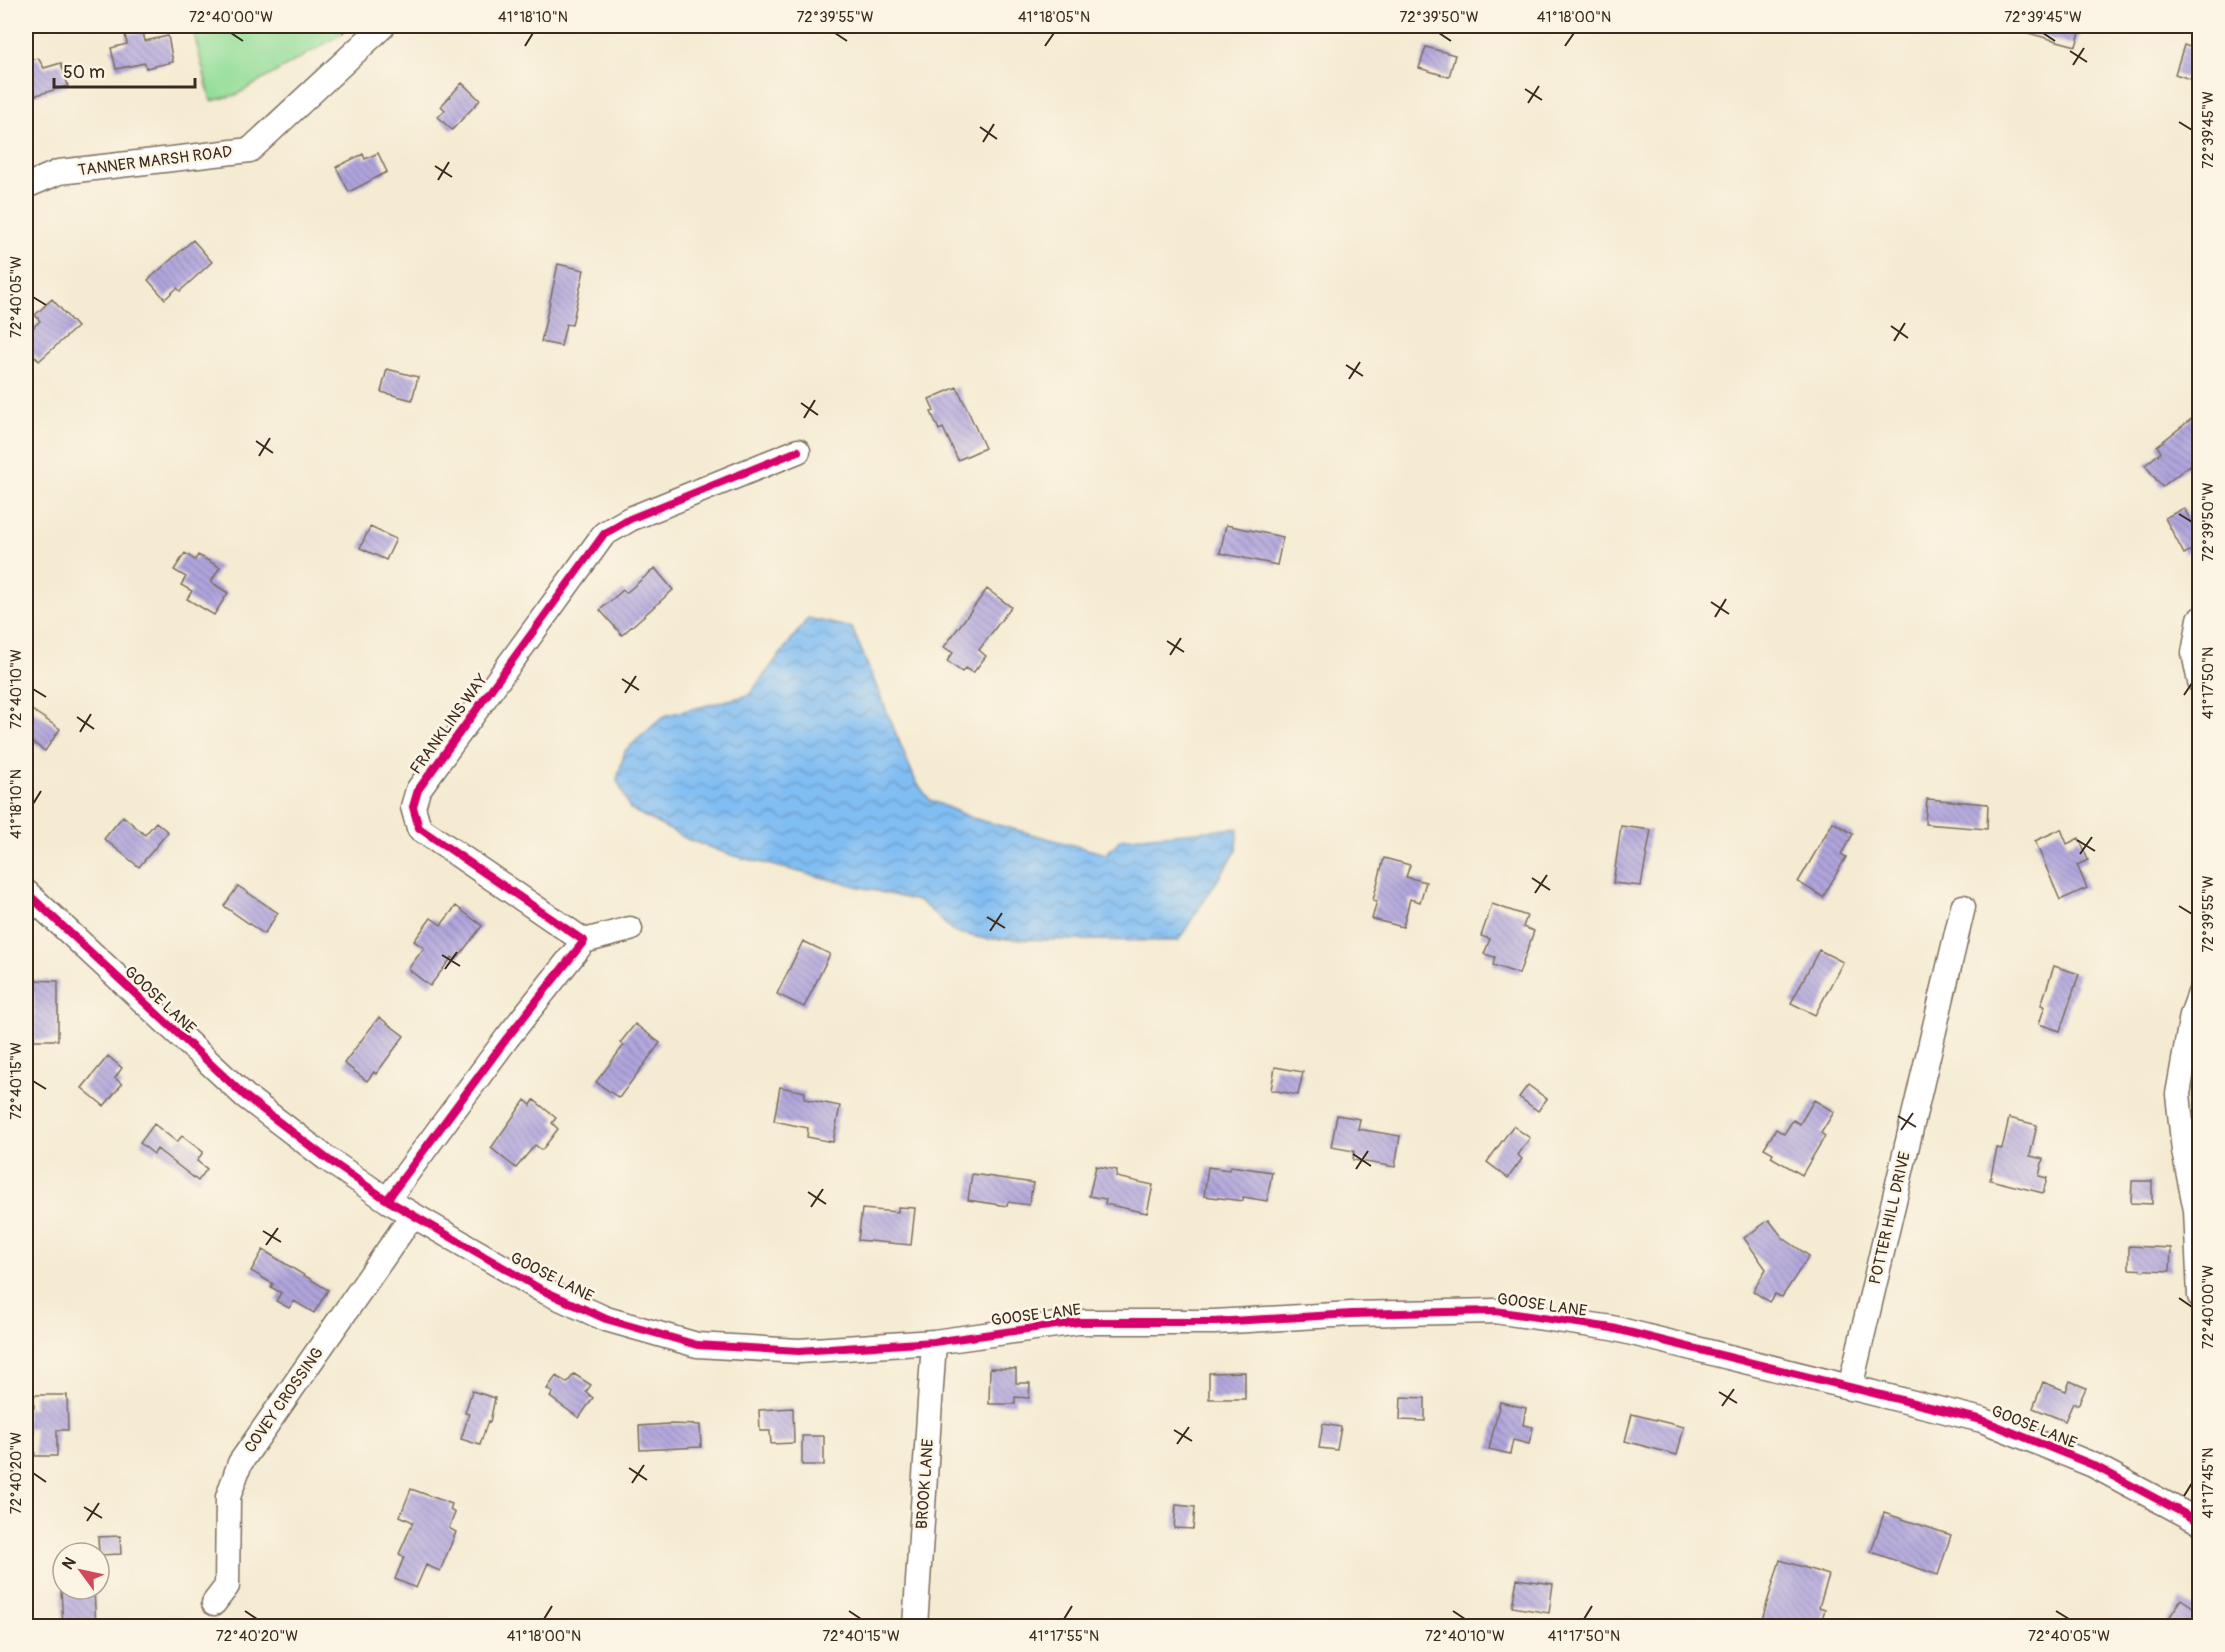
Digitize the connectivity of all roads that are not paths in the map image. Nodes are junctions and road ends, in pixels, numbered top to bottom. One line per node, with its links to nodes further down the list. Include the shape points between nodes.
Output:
1 (377, 31): 2 (street, TANNER MARSH ROAD, via 250,150 59,172)
2 (26, 186)
3 (798, 451): 9 (street, FRANKLINS WAY, via 630,519 604,534 418,790 413,807 419,828)
4 (2199, 619): 5 (street, via 2194,653)
5 (2199, 682)
6 (26, 892): 11 (street, GOOSE LANE, via 245,1095)
7 (1963, 907): 15 (street, POTTER HILL DRIVE)
8 (630, 929): 9 (street)
9 (584, 941): 11 (street)
10 (2199, 993): 13 (street, via 2178,1094 2196,1210)
11 (387, 1200): 12 (street, GOOSE LANE)
12 (412, 1216): 14 (street, GOOSE LANE, via 542,1290 606,1319 697,1345 799,1351); 17 (street, COVEY CROSSING, via 240,1463 228,1497 228,1586)
13 (2199, 1296)
14 (934, 1342): 15 (street, GOOSE LANE, via 1078,1322 1214,1322 1495,1311 1612,1329); 18 (street, BROOK LANE)
15 (1850, 1388): 16 (street, GOOSE LANE, via 1982,1420 2093,1465)
16 (2199, 1522)
17 (214, 1603)
18 (915, 1626)

